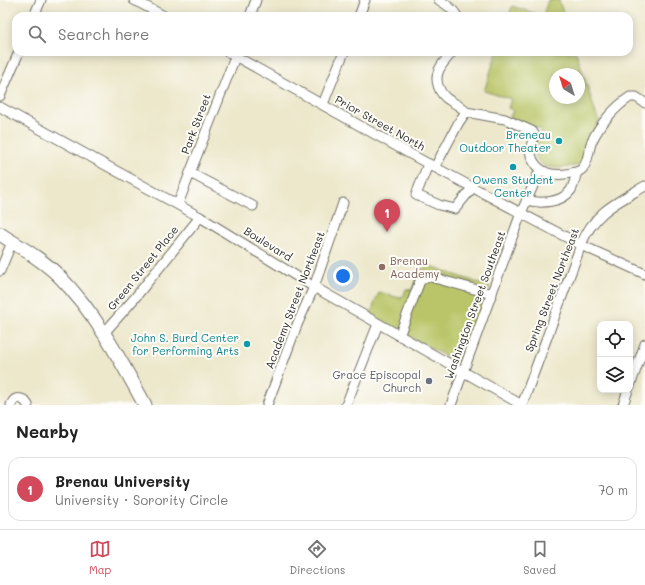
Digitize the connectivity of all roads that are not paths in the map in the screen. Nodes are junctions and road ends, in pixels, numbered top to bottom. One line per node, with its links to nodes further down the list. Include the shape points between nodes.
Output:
1 (41, 0): 6 (street)
2 (134, 0): 7 (street)
3 (256, 0): 8 (street)
4 (366, 0): 9 (street)
5 (439, 0): 10 (street, via 446,3)
6 (36, 12)
7 (156, 12)
8 (252, 12)
9 (361, 12)
10 (454, 12)
11 (17, 56): 16 (street)
12 (232, 56): 24 (street, Park Street)
13 (238, 56): 18 (street, Prior Street North)
14 (342, 56): 18 (street)
15 (449, 56): 20 (street, via 438,70 439,89)
16 (0, 96)
17 (645, 103): 23 (street, via 634,96 627,98 608,116 592,140 587,162)
18 (323, 104): 21 (street, Prior Street North)
19 (0, 107): 29 (street, Boulevard)
20 (466, 112): 21 (street); 22 (street, via 505,119 532,131 534,134 531,157)
21 (432, 165): 26 (street, Prior Street North); 26 (street, via 427,167 416,195 455,209)
22 (540, 170): 23 (street, via 548,174 562,175); 27 (street, Washington Street Southeast)
23 (577, 172): 27 (street, via 573,185 565,196 542,203)
24 (190, 173): 29 (street, Park Street); 30 (street)
25 (645, 186): 35 (street, Spring Street Northeast, via 604,211 588,229)
26 (472, 187): 31 (street, Prior Street North)
27 (526, 200): 31 (street, Washington Street Southeast)
28 (343, 203): 38 (street, Academy Street Northeast)
29 (178, 204): 32 (street, Boulevard)
30 (253, 206)
31 (521, 213): 35 (street, Prior Street North); 39 (street, Washington Street Southeast)
32 (200, 217): 38 (street, Boulevard); 41 (street, Green Street Place)
33 (0, 234): 34 (highway)
34 (12, 242): 36 (street); 41 (highway, via 59,276)
35 (581, 245): 37 (street, Prior Street North); 53 (street, Spring Street Northeast)
36 (0, 271)
37 (645, 274)
38 (314, 287): 40 (street, Boulevard); 50 (street, Academy Street Northeast)
39 (492, 294): 42 (street, via 427,276 420,281); 44 (street, Washington Street Southeast)
40 (378, 324): 42 (street, Boulevard); 51 (street)
41 (104, 333): 49 (highway)
42 (398, 336): 44 (street, Boulevard)
43 (645, 344): 45 (street)
44 (462, 372): 52 (street, Washington Street Southeast); 53 (street, Boulevard)
45 (633, 378)
46 (627, 393): 54 (street)
47 (11, 405): 48 (street, via 17,398 24,400)
48 (28, 405)
49 (145, 405)
50 (267, 405)
51 (346, 405)
52 (451, 405)
53 (522, 405)
54 (623, 405)

